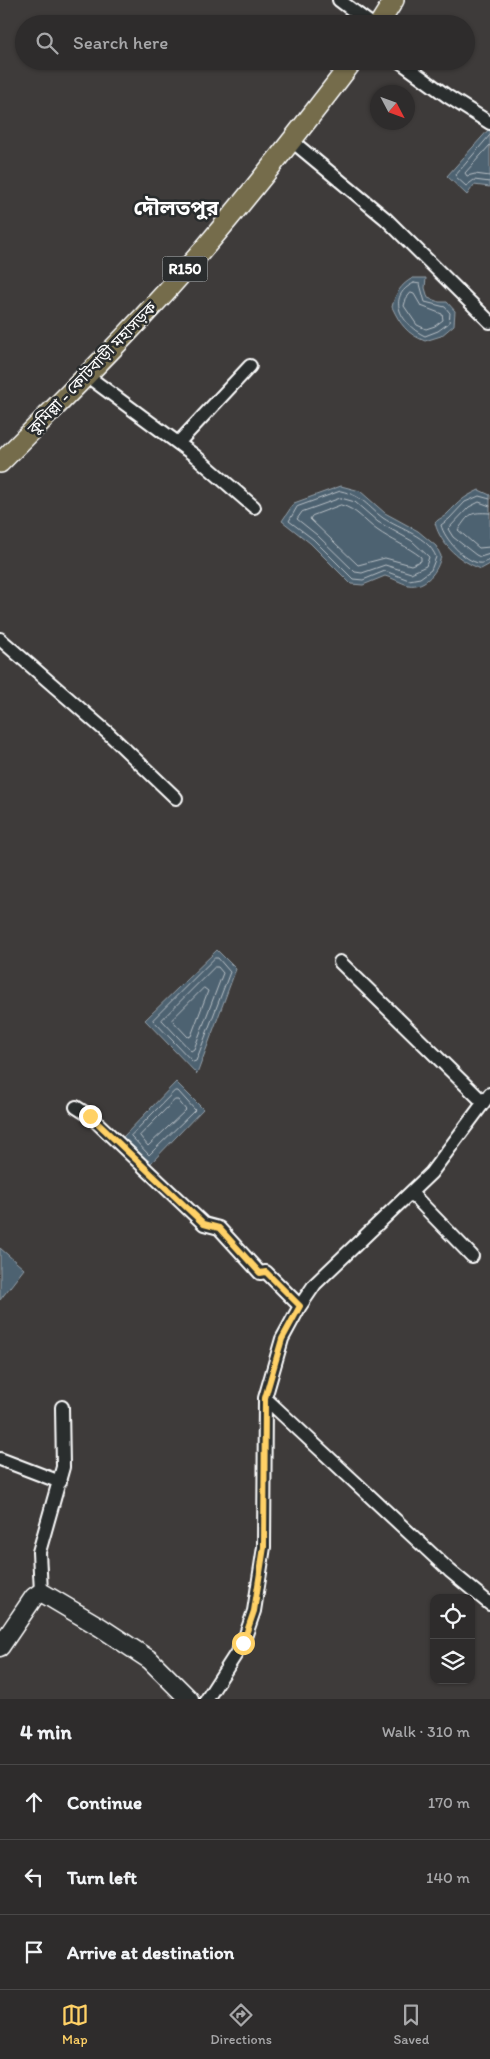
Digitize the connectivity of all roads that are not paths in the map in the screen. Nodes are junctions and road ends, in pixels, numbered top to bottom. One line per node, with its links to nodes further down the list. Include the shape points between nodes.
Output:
1 (339, 0): 3 (street)
2 (394, 0): 4 (main road)
3 (359, 15)
4 (385, 15)
5 (346, 70): 8 (main road, কুমিল্লা - কোটবাড়ী মহাসড়ক / R150)
6 (411, 70): 7 (street)
7 (490, 123)
8 (292, 141): 9 (street, via 386,219); 11 (main road, কুমিল্লা - কোটবাড়ী মহাসড়ক / R150, via 205,247)
9 (490, 322)
10 (250, 366): 12 (street)
11 (86, 375): 12 (street); 13 (main road, কুমিল্লা - কোটবাড়ী মহাসড়ক / R150)
12 (178, 443): 14 (street)
13 (0, 463)
14 (254, 507)
15 (0, 639): 16 (street, via 108,733)
16 (176, 798)
17 (340, 962): 18 (street)
18 (486, 1098): 20 (street, via 431,1173)
19 (76, 1107): 22 (street, via 90,1116 204,1224 219,1228 260,1273 266,1272)
20 (411, 1193): 21 (street); 22 (street, via 315,1284)
21 (472, 1256)
22 (300, 1306): 23 (street, via 282,1339)
23 (265, 1398): 28 (street); 31 (street, via 264,1547 254,1611 243,1643)
24 (62, 1407): 26 (street, via 63,1467)
25 (0, 1459): 26 (street)
26 (60, 1482): 27 (street, via 40,1552)
27 (41, 1592): 29 (street, via 34,1597); 30 (street, via 150,1660)
28 (490, 1604)
29 (0, 1647)
30 (189, 1699)
31 (207, 1699)

